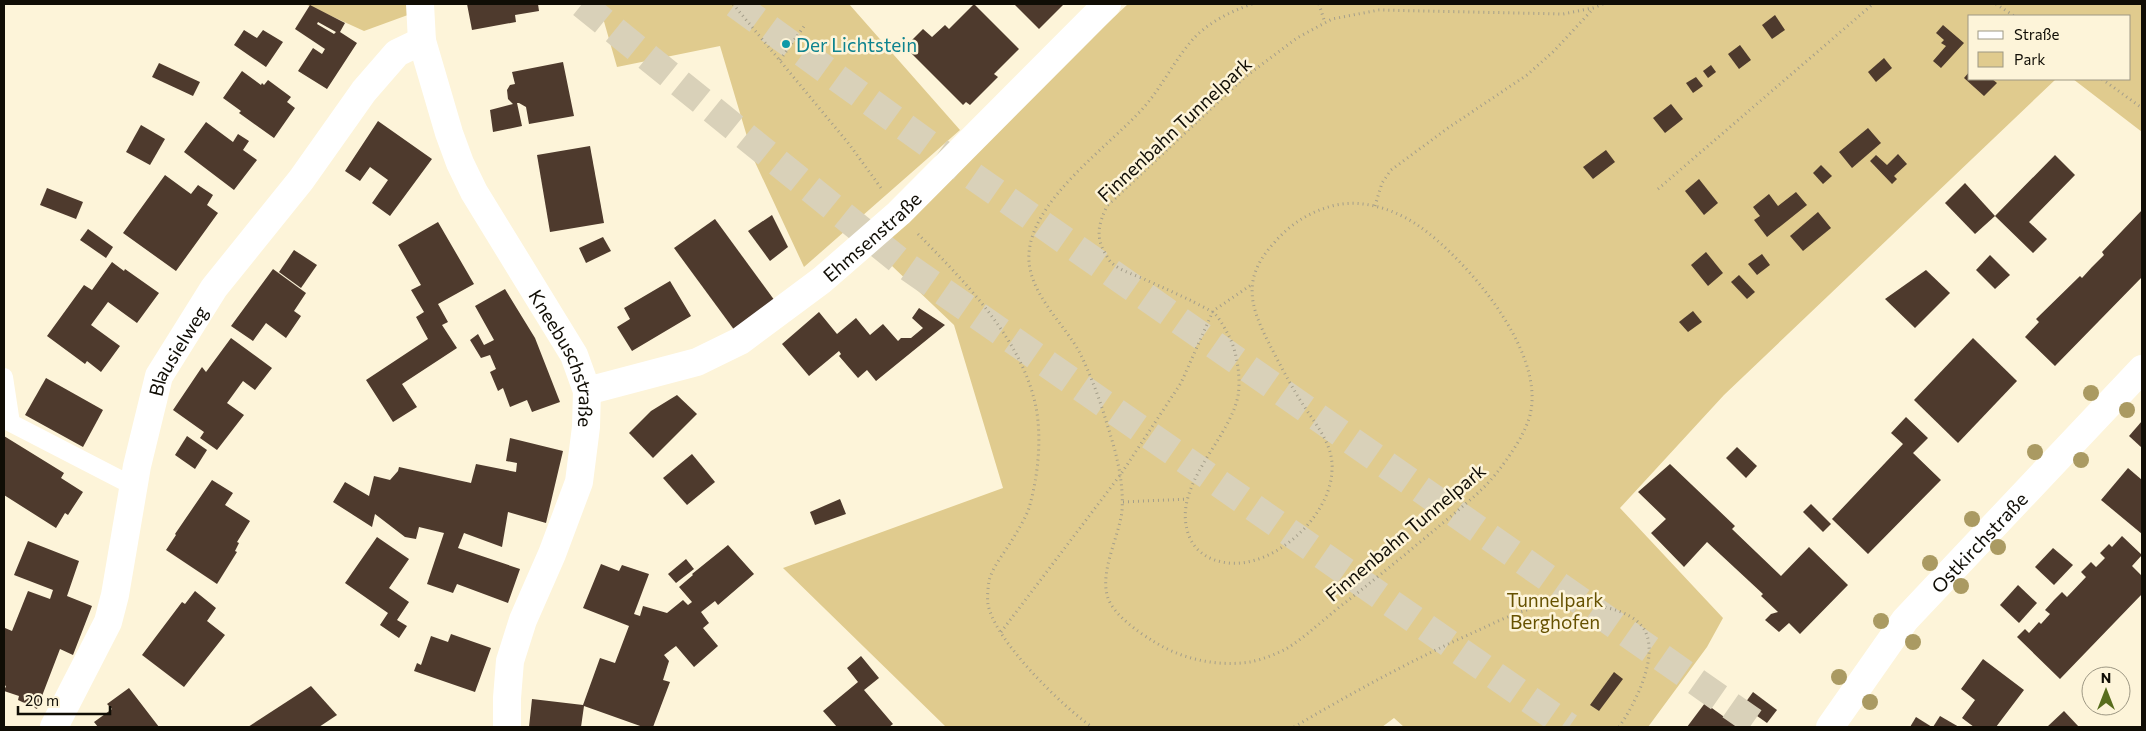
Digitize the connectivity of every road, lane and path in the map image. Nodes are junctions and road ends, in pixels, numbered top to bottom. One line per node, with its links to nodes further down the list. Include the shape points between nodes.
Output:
1 (420, 4): 13 (street, Kneebuschstraße)
2 (733, 4): 14 (path)
3 (1107, 4): 19 (street, Ehmsenstraße)
4 (1252, 4): 25 (path, Finnenbahn Tunnelpark, via 1226,14 1196,36 1140,112 1059,191 1040,219 1029,252 1032,277 1078,350 1094,385)
5 (1319, 4): 11 (path)
6 (1603, 4): 9 (path, Finnenbahn Tunnelpark)
7 (1873, 4): 17 (path)
8 (1996, 4): 10 (path)
9 (1593, 8): 11 (path, Finnenbahn Tunnelpark, via 1563,14 1379,10); 18 (path, via 1527,75 1391,170 1382,183)
10 (2012, 15)
11 (1325, 23): 21 (path, Finnenbahn Tunnelpark, via 1297,38 1246,76 1107,206 1098,225 1099,244 1112,263)
12 (805, 24): 14 (path)
13 (422, 40): 24 (street, Kneebuschstraße, via 460,163 474,192 574,354); 26 (street, Blausielweg, via 397,53 364,91 301,180 214,288 159,376)
14 (780, 60): 19 (path, via 849,144)
15 (2103, 80): 16 (path)
16 (2142, 108)
17 (1658, 189)
18 (1375, 206): 20 (path, Finnenbahn Tunnelpark, via 1349,202 1317,209 1287,228 1258,260); 28 (path, Finnenbahn Tunnelpark, via 1416,223 1444,247 1480,284 1515,335 1530,375 1531,413 1513,451 1488,485 1380,576 1284,650 1254,661 1224,663 1188,658 1157,644 1126,622 1108,597 1107,565 1120,528)
19 (899, 213): 24 (street, Ehmsenstraße, via 822,280 740,341 696,362); 29 (path, via 971,289 1010,344 1031,388 1039,432 1032,494 1028,510 989,585 988,605)
20 (1251, 285): 21 (path); 27 (path, Finnenbahn Tunnelpark, via 1257,320 1296,394 1328,444 1332,470 1326,496 1313,521 1288,542 1261,560 1237,564 1209,559 1190,542 1186,520)
21 (1213, 311): 25 (path, via 1181,383); 27 (path, Finnenbahn Tunnelpark, via 1229,336 1237,359 1238,396 1200,468)
22 (2142, 369): 35 (street, Ostkirchstraße, via 1905,620)
23 (4, 377): 26 (lane, via 11,424)
24 (587, 391): 31 (street, Kneebuschstraße, via 579,482 523,620 510,661)
25 (1121, 474): 28 (path, Finnenbahn Tunnelpark); 29 (path)
26 (133, 486): 30 (street, Blausielweg, via 108,622)
27 (1188, 499): 28 (path)
28 (1123, 502)
29 (1001, 632): 32 (path, via 1052,694)
30 (54, 727)
31 (507, 727)
32 (1092, 727)
33 (1294, 727): 34 (path, via 1436,650 1514,614 1532,608 1575,604 1614,609 1630,616 1648,636 1645,675)
34 (1619, 727)
35 (1830, 727)

